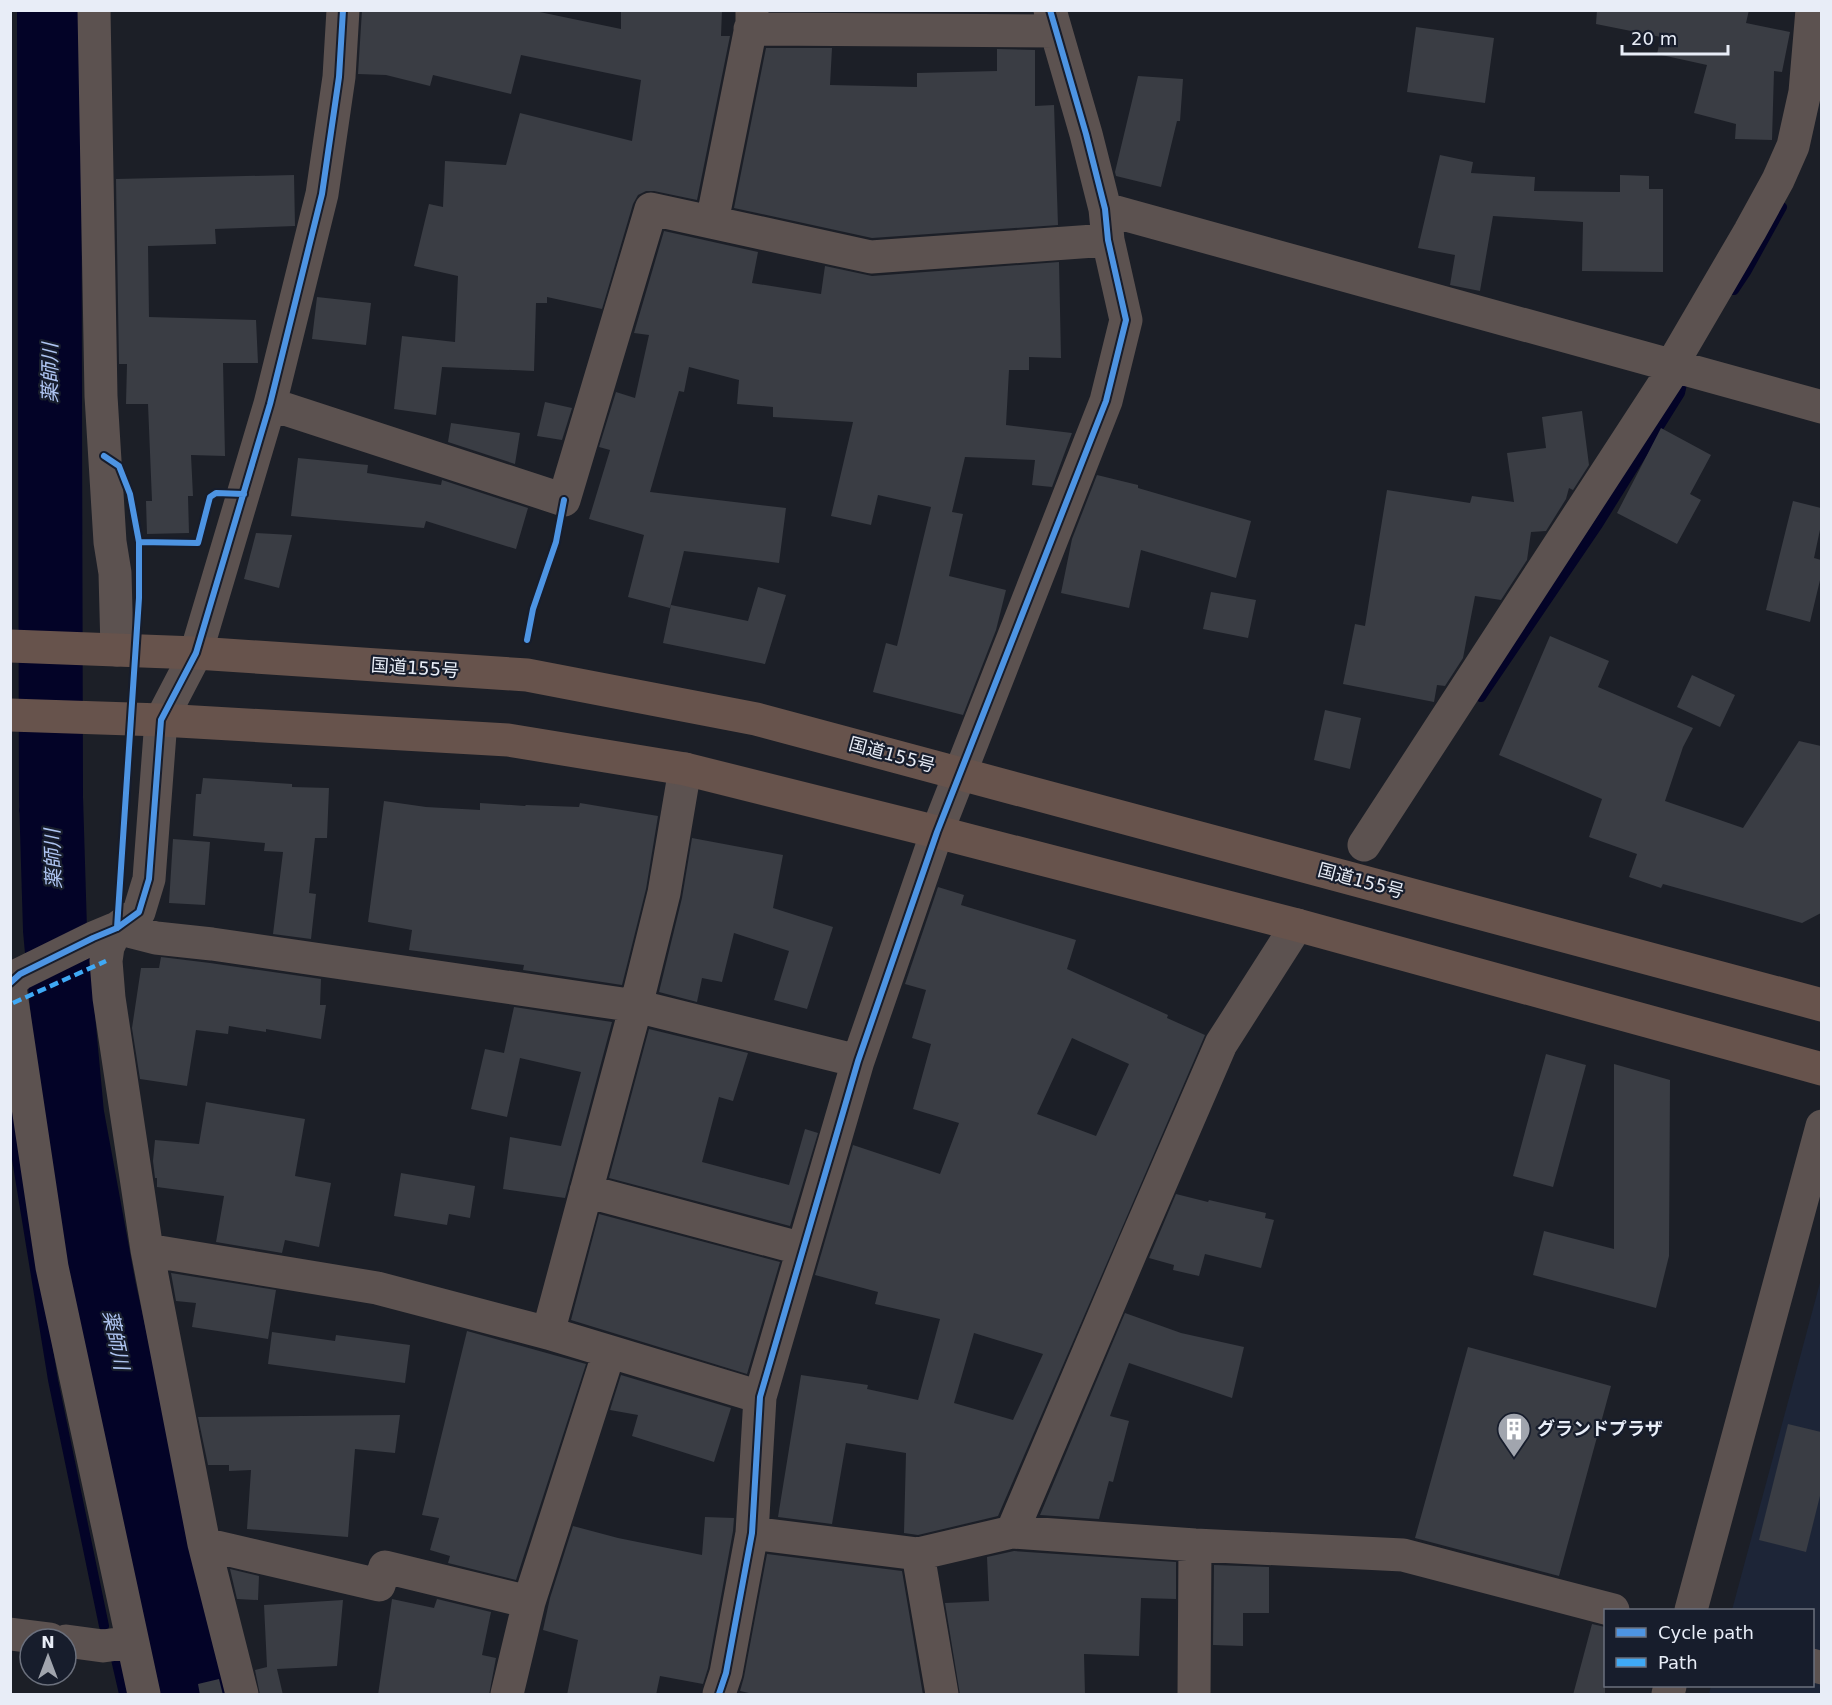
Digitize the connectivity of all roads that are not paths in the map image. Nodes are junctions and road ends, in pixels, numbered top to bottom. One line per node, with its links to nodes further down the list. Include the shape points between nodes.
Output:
1 (94, 10): 12 (street, via 101,396)
2 (343, 10): 9 (street, via 339,78 322,194)
3 (1812, 10): 8 (street, via 1805,92 1793,146 1750,231 1677,356)
4 (751, 20): 5 (street); 6 (street)
5 (1053, 21): 7 (street)
6 (711, 222): 7 (street, via 871,257); 9 (street, via 651,209 564,500)
7 (1107, 224): 8 (street); 17 (street, via 1126,320 1106,401)
8 (1675, 367): 10 (street); 19 (street)
9 (270, 404): 13 (street)
10 (1821, 407)
11 (10, 646): 12 (highway, 国道155号)
12 (117, 650): 13 (highway, 国道155号)
13 (196, 653): 15 (street); 17 (highway, 国道155号, via 526,675 756,719)
14 (10, 715): 15 (highway)
15 (161, 720): 16 (highway, via 508,740); 21 (street, via 149,879 138,912)
16 (685, 769): 18 (highway); 24 (street, via 664,893)
17 (961, 773): 18 (street); 23 (highway, 国道155号)
18 (937, 832): 20 (highway); 25 (street)
19 (1364, 845)
20 (1297, 925): 26 (highway); 34 (street, via 1221,1044)
21 (105, 933): 22 (street); 24 (street, via 224,946); 30 (street, via 109,998)
22 (14, 981): 42 (street, via 52,1267)
23 (1821, 1005)
24 (636, 1006): 25 (street); 28 (street)
25 (858, 1061): 29 (street)
26 (1821, 1070)
27 (1821, 1126): 41 (street)
28 (586, 1191): 29 (street); 31 (street)
29 (803, 1249): 33 (street)
30 (147, 1250): 31 (street, via 376,1288); 36 (street)
31 (548, 1334): 32 (street)
32 (609, 1352): 33 (street); 39 (street)
33 (760, 1397): 35 (street)
34 (1012, 1532): 37 (street); 38 (street)
35 (752, 1533): 38 (street); 47 (street)
36 (204, 1544): 39 (street, via 379,1585 385,1567); 45 (street)
37 (1195, 1545): 40 (street, via 1403,1555); 49 (street)
38 (918, 1554): 48 (street)
39 (529, 1602): 46 (street)
40 (1606, 1609)
41 (1692, 1609)
42 (132, 1642): 43 (street, via 103,1646); 44 (street)
43 (78, 1643)
44 (144, 1695)
45 (242, 1695)
46 (507, 1695)
47 (719, 1695)
48 (942, 1695)
49 (1194, 1695)

